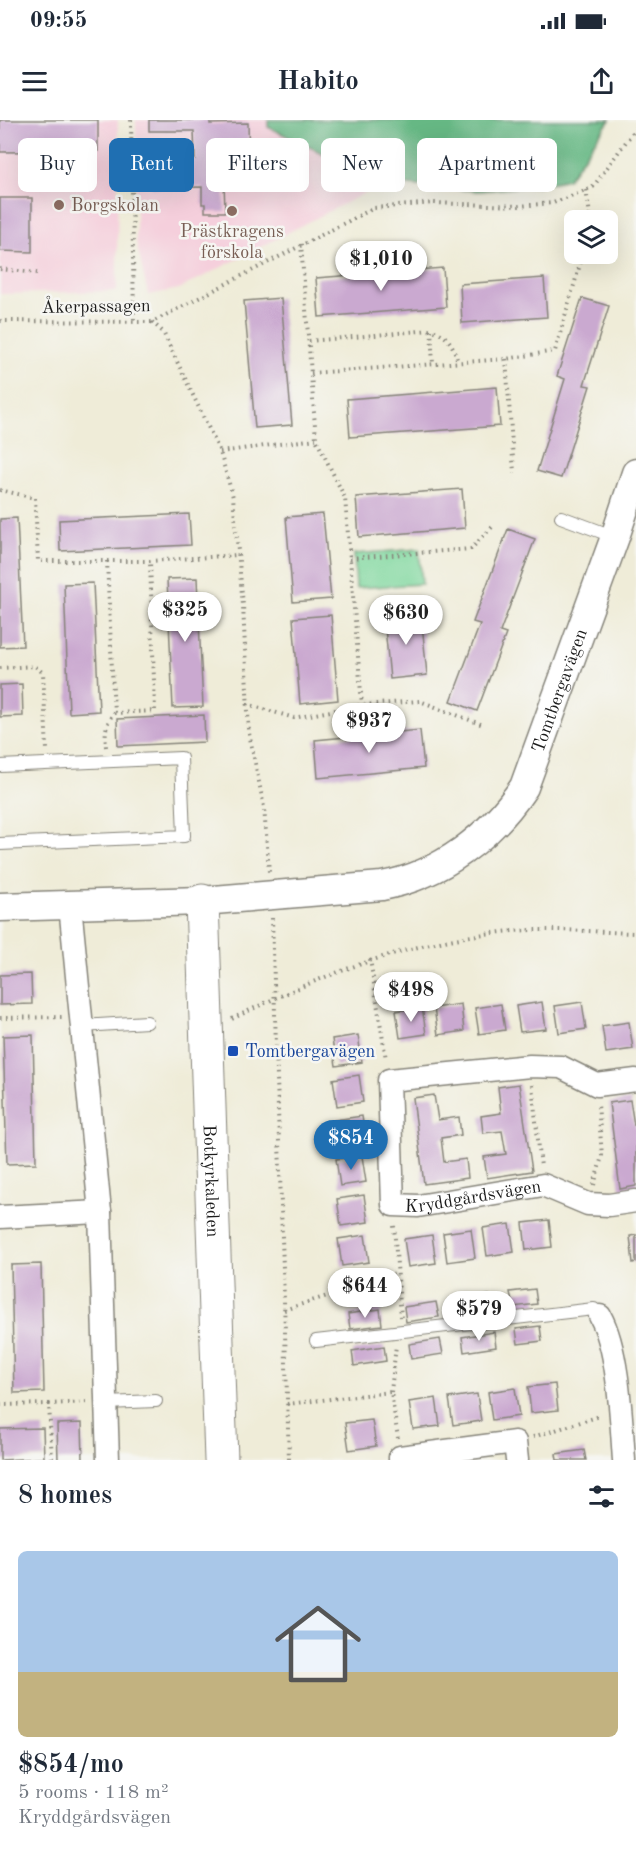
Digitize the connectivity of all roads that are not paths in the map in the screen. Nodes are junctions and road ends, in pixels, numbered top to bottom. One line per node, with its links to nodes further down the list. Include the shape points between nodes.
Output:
1 (636, 473): 3 (street, Tomtbergavägen)
2 (561, 517): 3 (lane)
3 (615, 537): 6 (street, Tomtbergavägen, via 524,787 496,823 462,852 396,884)
4 (0, 766): 5 (lane, via 181,758 184,836)
5 (0, 844)
6 (202, 902): 7 (street, Tomtbergavägen); 22 (main road, Botkyrkaleden)
7 (70, 905): 8 (street, Tomtbergavägen); 9 (street)
8 (0, 907)
9 (75, 1021): 10 (lane); 13 (street)
10 (147, 1022)
11 (636, 1080): 12 (street, Kryddgårdsvägen, via 597,1086 561,1067 530,1066 389,1080 393,1205 418,1206 543,1185 589,1213)
12 (636, 1201)
13 (100, 1212): 14 (street); 18 (street)
14 (0, 1217)
15 (600, 1316): 16 (lane, via 594,1309); 23 (street, via 607,1329)
16 (316, 1341)
17 (156, 1401): 18 (lane)
18 (106, 1403): 21 (street)
19 (516, 1451): 20 (street)
20 (400, 1458)
21 (108, 1460)
22 (221, 1460)
23 (624, 1460)

